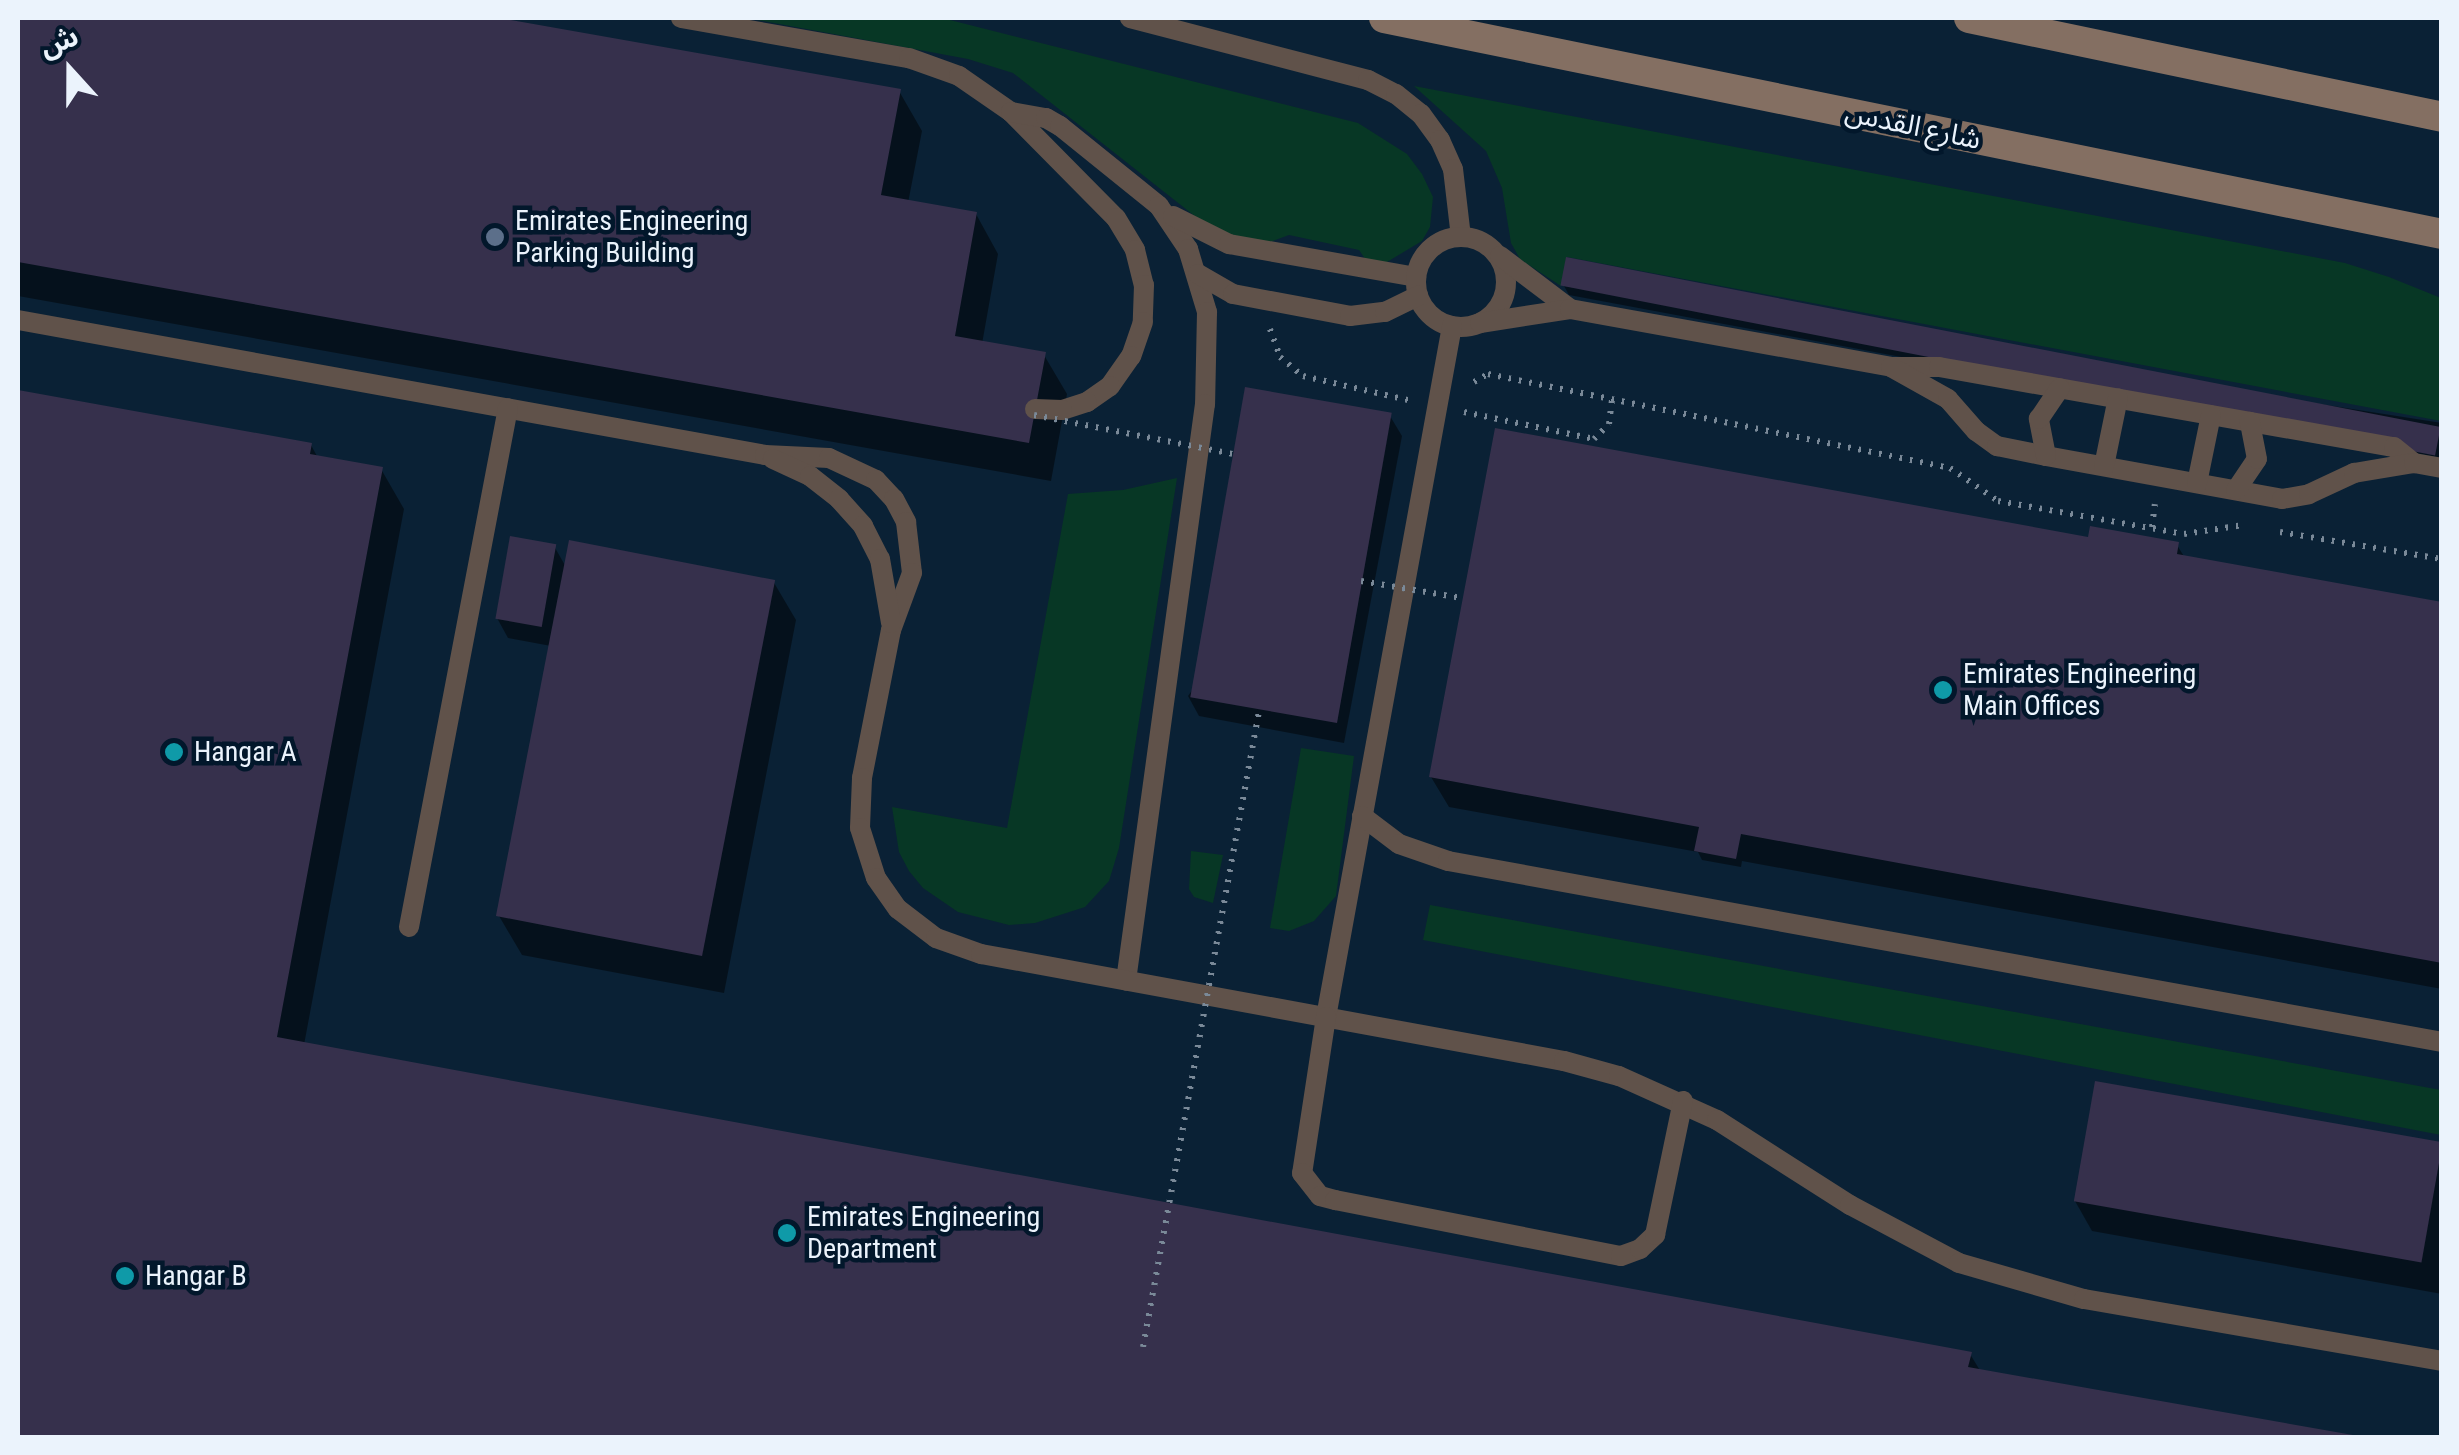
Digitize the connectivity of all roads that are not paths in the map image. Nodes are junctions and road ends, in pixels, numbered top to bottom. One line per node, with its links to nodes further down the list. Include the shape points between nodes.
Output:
1 (681, 18): 5 (lane, via 910,58 959,76)
2 (1130, 18): 9 (lane, via 1368,80 1396,94 1421,114 1447,155)
3 (1384, 18): 8 (main road, شارع القدس)
4 (1970, 18): 6 (main road)
5 (1011, 112): 7 (lane, via 1060,126); 21 (lane, via 1116,218 1135,250 1144,285 1131,356 1110,386 1087,402)
6 (2442, 117)
7 (1159, 206): 11 (lane); 12 (lane, via 1229,244)
8 (2442, 234)
9 (1460, 236): 10 (lane); 12 (lane, via 1431,249)
10 (1497, 254): 13 (lane); 15 (lane, via 1506,285 1493,314)
11 (1198, 274): 12 (lane, via 1233,294 1350,316 1385,312); 34 (lane, via 1207,312 1205,404)
12 (1417, 286): 16 (lane, via 1426,310)
13 (1570, 308): 15 (lane); 17 (lane)
14 (18, 320): 20 (lane)
15 (1480, 323): 16 (lane)
16 (1452, 326): 32 (lane)
17 (1891, 368): 18 (lane, via 1922,364); 25 (lane, via 1948,399 1996,446)
18 (2060, 388): 19 (lane); 25 (lane, via 2039,419)
19 (2118, 398): 22 (lane); 27 (lane)
20 (508, 408): 24 (lane); 33 (lane)
21 (1034, 412)
22 (2210, 415): 23 (lane); 29 (lane)
23 (2250, 422): 26 (lane, via 2394,447); 30 (lane, via 2258,459)
24 (765, 455): 31 (lane, via 810,476 863,526 880,559); 31 (lane, via 854,466 894,499 912,547 912,573)
25 (2046, 456): 27 (lane)
26 (2414, 463): 28 (lane); 30 (lane, via 2354,473 2294,497)
27 (2104, 466): 29 (lane)
28 (2442, 468)
29 (2197, 483): 30 (lane)
30 (2236, 490)
31 (891, 630): 34 (lane, via 862,778 860,828 876,878 898,909 936,938 982,954)
32 (1362, 816): 35 (lane); 36 (lane, via 1399,844 1448,861)
33 (409, 927)
34 (1126, 981): 35 (lane)
35 (1326, 1017): 37 (lane, via 1564,1061); 37 (lane, via 1302,1174 1320,1196 1335,1200 1621,1256 1655,1236)
36 (2442, 1042)
37 (1683, 1102): 38 (lane, via 1903,1236 1960,1263 2084,1299)
38 (2442, 1362)

